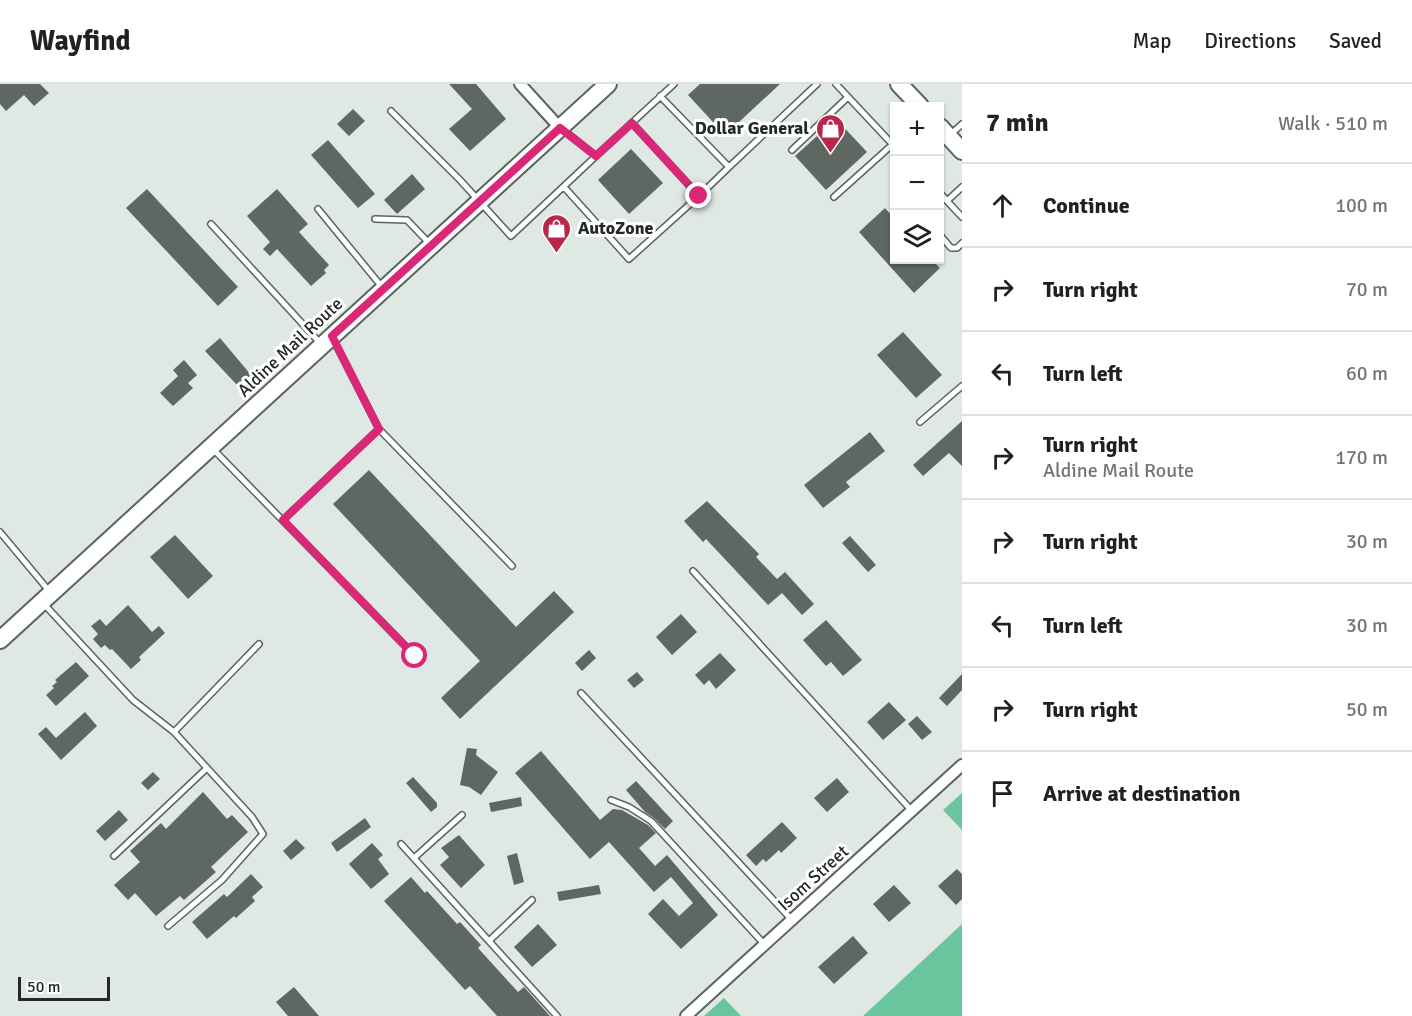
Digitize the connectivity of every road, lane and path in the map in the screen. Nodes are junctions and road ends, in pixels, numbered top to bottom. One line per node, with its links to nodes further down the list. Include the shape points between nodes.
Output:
1 (520, 84): 15 (street)
2 (608, 84): 15 (main road, Aldine Mail Route)
3 (662, 84): 8 (lane)
4 (674, 84): 8 (lane)
5 (817, 84): 23 (lane)
6 (836, 84): 10 (lane)
7 (899, 84): 11 (main road)
8 (668, 90): 9 (lane)
9 (660, 96): 13 (lane); 23 (lane)
10 (848, 97): 18 (lane); 20 (lane)
11 (916, 102)
12 (391, 111): 29 (lane)
13 (632, 123): 22 (lane); 26 (lane)
14 (962, 124): 16 (lane)
15 (560, 128): 22 (lane); 29 (main road, Aldine Mail Route)
16 (944, 133)
17 (944, 135): 21 (main road)
18 (890, 142)
19 (890, 148): 27 (lane)
20 (792, 150)
21 (962, 151)
22 (596, 156): 24 (lane)
23 (729, 167): 26 (lane)
24 (564, 187): 26 (lane, via 629,259); 29 (lane, via 511,236)
25 (962, 187): 30 (lane)
26 (699, 196)
27 (834, 197)
28 (944, 198): 30 (lane)
29 (479, 201): 37 (main road, Aldine Mail Route)
30 (947, 201): 32 (lane)
31 (318, 209): 38 (lane)
32 (962, 217)
33 (375, 219): 37 (lane, via 407,220)
34 (211, 224): 39 (lane)
35 (944, 240): 36 (lane, via 951,248)
36 (962, 243)
37 (431, 245): 38 (main road, Aldine Mail Route)
38 (383, 288): 39 (main road, Aldine Mail Route)
39 (327, 340): 42 (lane); 43 (main road, Aldine Mail Route)
40 (962, 386): 41 (lane)
41 (921, 422)
42 (379, 429): 44 (lane); 46 (lane)
43 (211, 447): 44 (lane); 48 (main road, Aldine Mail Route)
44 (283, 520): 51 (lane)
45 (0, 532): 48 (lane)
46 (512, 566)
47 (693, 571): 57 (lane)
48 (46, 598): 49 (main road, Aldine Mail Route); 53 (lane, via 133,700)
49 (0, 640)
50 (259, 644): 53 (lane)
51 (415, 656)
52 (581, 693): 63 (lane)
53 (174, 732): 55 (lane)
54 (962, 765): 57 (street, Isom Street)
55 (207, 768): 60 (lane); 64 (lane, via 263,834 222,880)
56 (611, 800): 66 (lane, via 651,821)
57 (912, 811): 63 (street, Isom Street)
58 (462, 815): 61 (lane)
59 (401, 844): 61 (lane)
60 (114, 856)
61 (414, 858): 65 (lane)
62 (532, 900): 65 (lane)
63 (792, 920): 66 (street, Isom Street)
64 (168, 926)
65 (489, 941): 67 (lane)
66 (765, 945): 68 (street, Isom Street)
67 (557, 1016)
68 (686, 1016)

